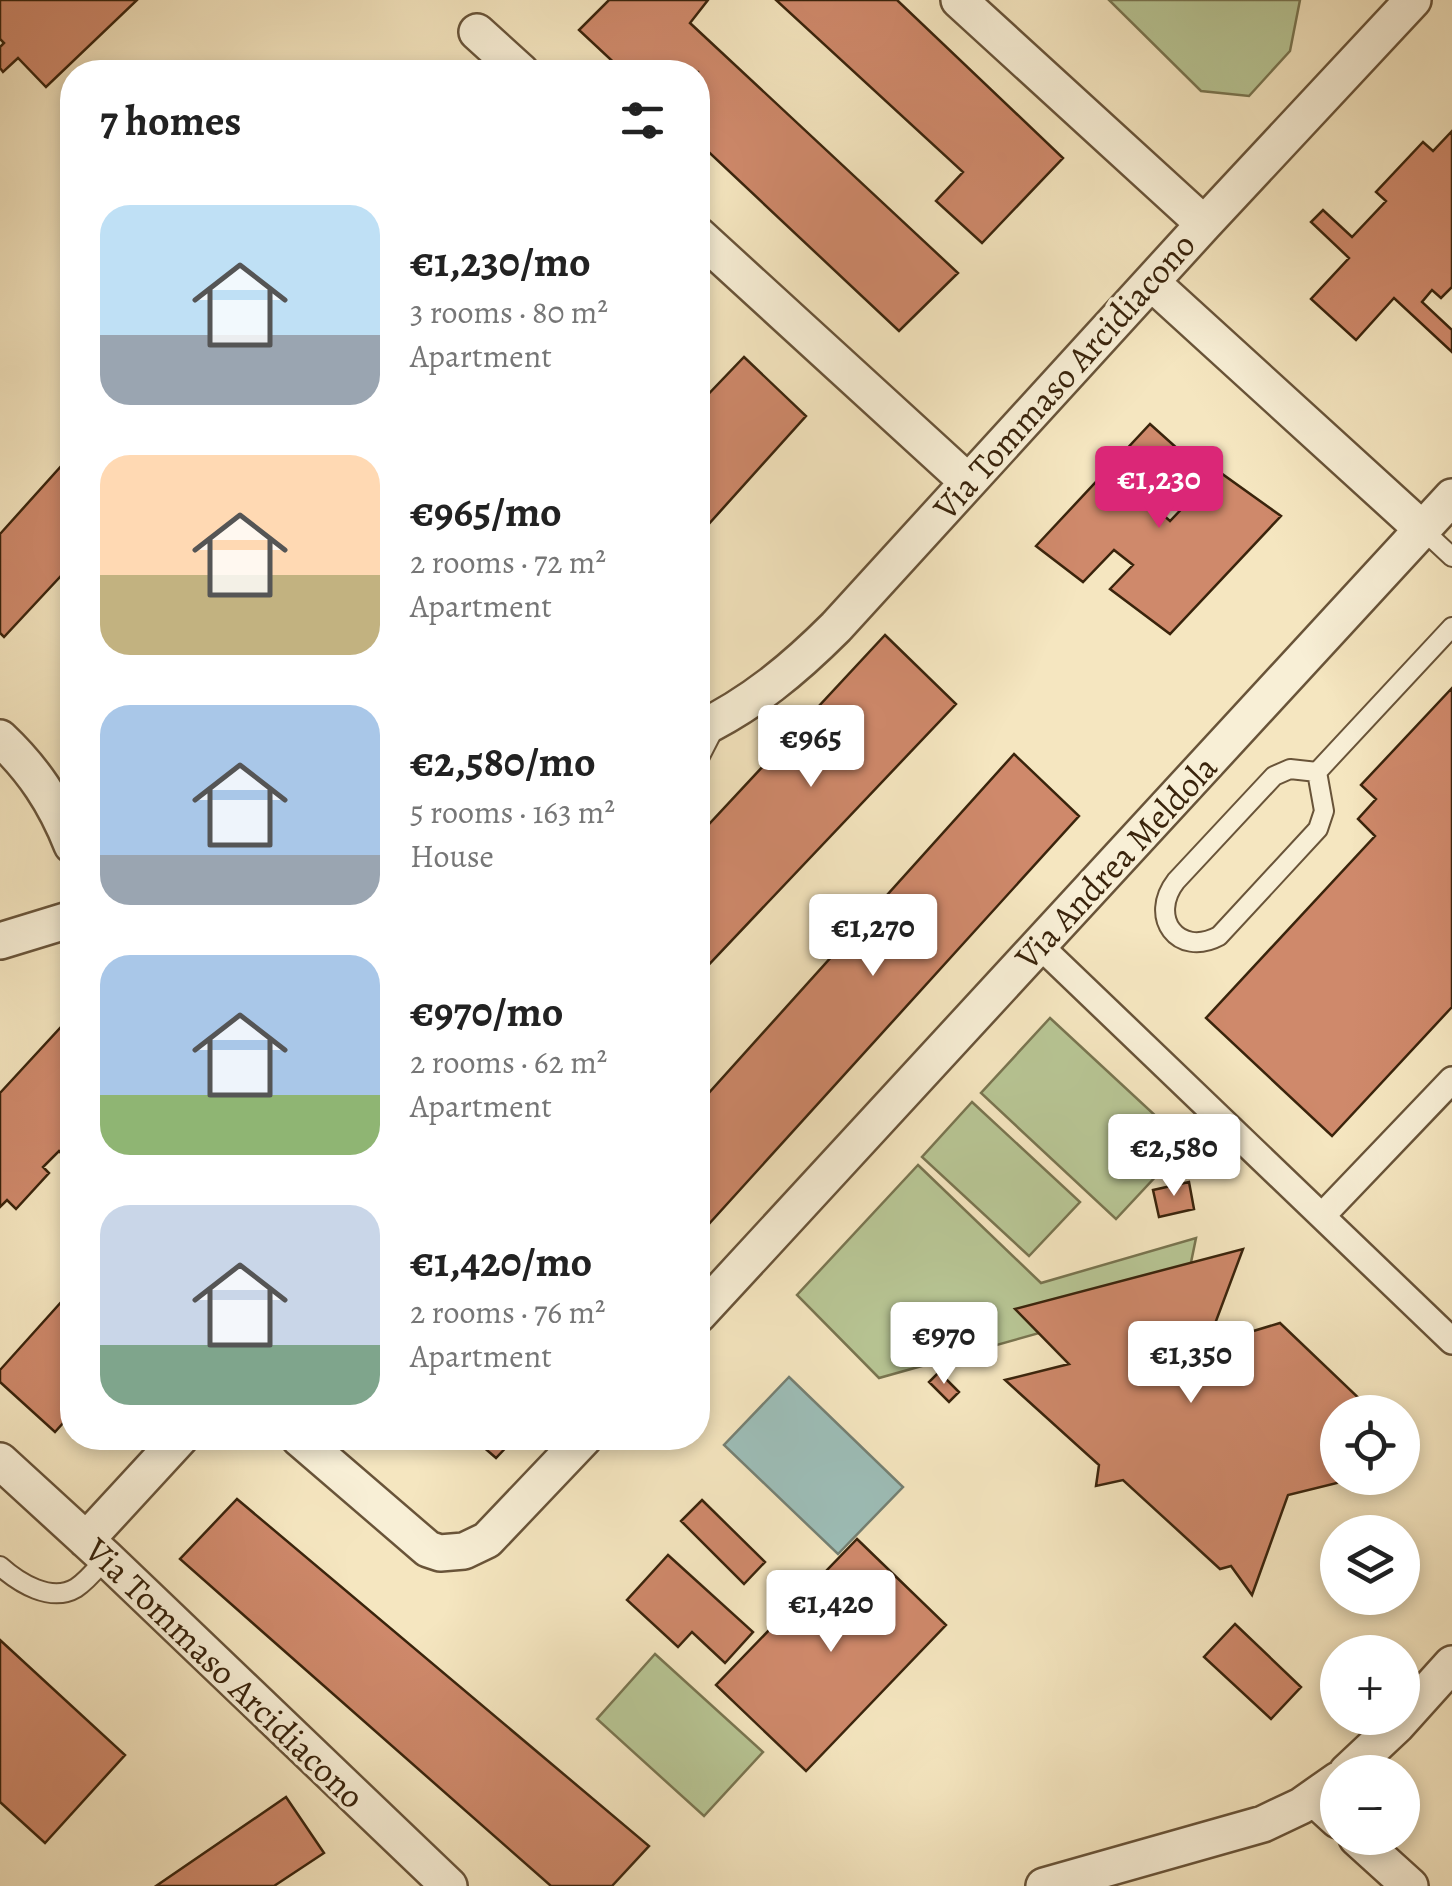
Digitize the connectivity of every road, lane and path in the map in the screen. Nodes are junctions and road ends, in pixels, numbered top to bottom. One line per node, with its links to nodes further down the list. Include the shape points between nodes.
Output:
1 (959, 0): 5 (street)
2 (1398, 5): 5 (street, Via Tommaso Arcidiacono)
3 (477, 32): 4 (street)
4 (507, 60)
5 (1204, 224): 7 (street, Via Tommaso Arcidiacono)
6 (710, 246): 8 (street)
7 (1151, 282): 8 (street, Via Tommaso Arcidiacono); 10 (street)
8 (968, 482): 13 (street, Via Tommaso Arcidiacono, via 803,660)
9 (1452, 497): 10 (street, Via Andrea Meldola)
10 (1422, 529): 11 (lane); 19 (street, Via Andrea Meldola)
11 (1452, 557)
12 (1452, 627): 15 (lane)
13 (710, 723)
14 (0, 738): 16 (street)
15 (1317, 772): 15 (lane, via 1290,769 1274,776 1176,882 1163,908 1175,933 1203,943 1219,936 1318,829 1324,811)
16 (60, 814)
17 (60, 924): 18 (street)
18 (0, 942)
19 (1039, 945): 21 (street); 22 (street, Via Andrea Meldola)
20 (1452, 1080): 21 (street)
21 (1322, 1216): 23 (street)
22 (710, 1302)
23 (1452, 1341)
24 (171, 1450): 28 (street)
25 (312, 1450): 26 (street, via 417,1540 448,1553 487,1540)
26 (573, 1450)
27 (0, 1461): 28 (street, Via Tommaso Arcidiacono)
28 (96, 1549): 29 (lane, via 80,1586 60,1593 22,1583); 34 (street, Via Tommaso Arcidiacono)
29 (0, 1566)
30 (1452, 1664): 31 (street)
31 (1365, 1755)
32 (1320, 1803): 35 (street, via 1240,1832)
33 (1376, 1855): 36 (street)
34 (449, 1886)
35 (1044, 1886)
36 (1410, 1886)

